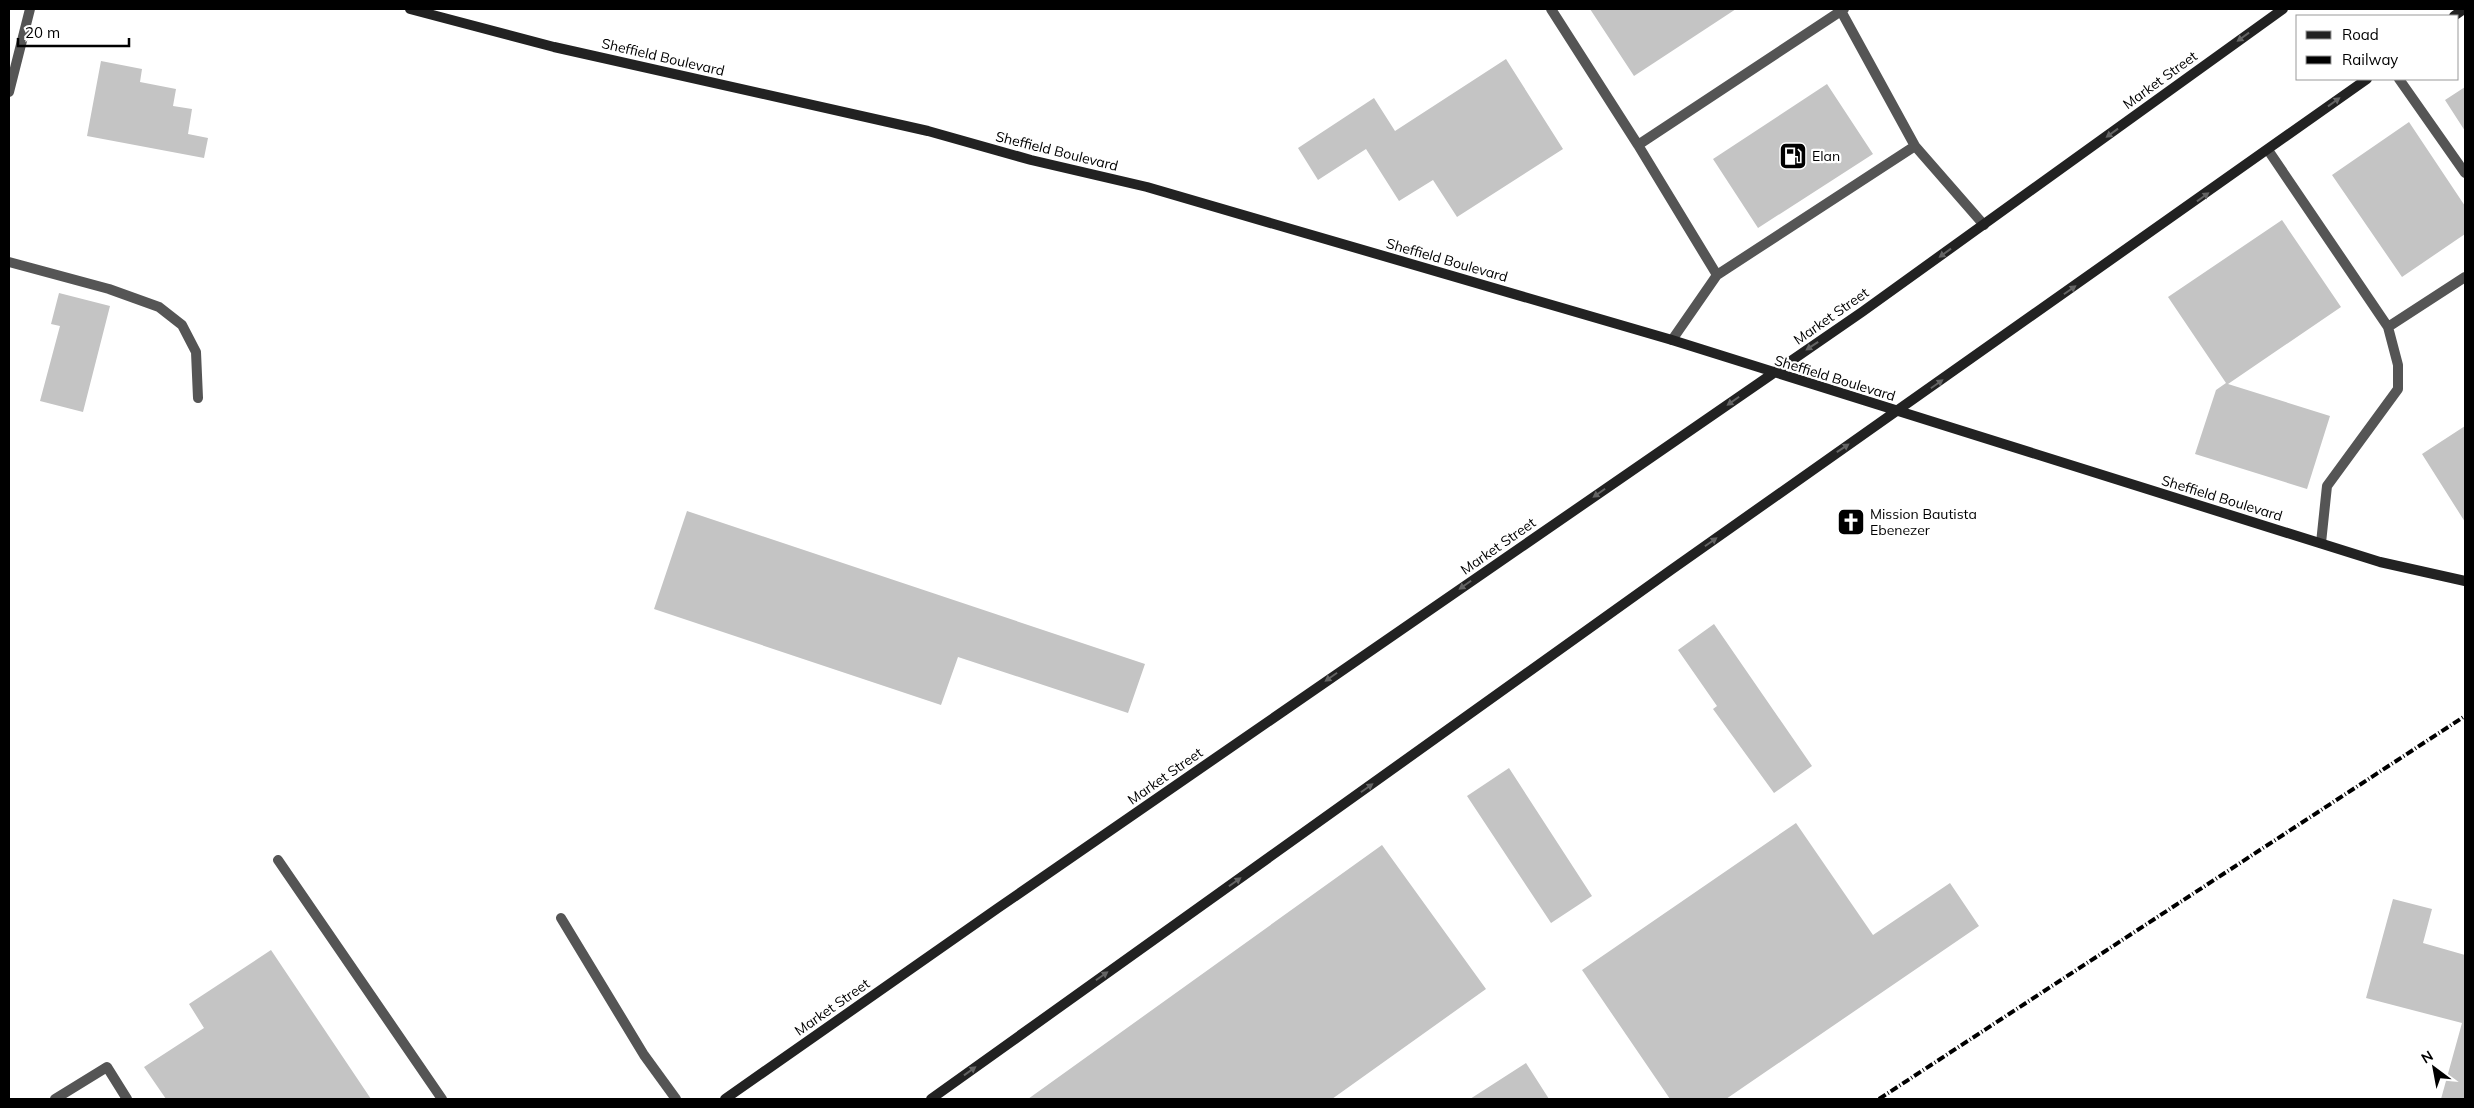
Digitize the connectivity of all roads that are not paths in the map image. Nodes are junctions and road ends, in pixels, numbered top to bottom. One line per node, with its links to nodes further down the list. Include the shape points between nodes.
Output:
1 (30, 9): 8 (street)
2 (410, 9): 18 (main road, Sheffield Boulevard, via 554,47 928,131 1031,160 1147,187)
3 (1551, 9): 9 (street)
4 (2283, 9): 13 (main road, Market Street, one-way to 13)
5 (1843, 10): 9 (street); 10 (street)
6 (2366, 80): 11 (main road, one-way to 6)
7 (2400, 80): 12 (street)
8 (9, 92)
9 (1638, 145): 15 (street)
10 (1915, 146): 13 (street); 15 (street)
11 (2268, 150): 17 (street); 21 (main road, one-way to 11)
12 (2465, 173)
13 (1984, 225): 19 (main road, Market Street, one-way to 19)
14 (9, 262): 20 (street, via 110,288 159,307 182,325 196,352)
15 (1717, 276): 18 (street)
16 (2465, 277): 17 (street)
17 (2388, 327): 22 (street, via 2398,365 2398,389 2327,486)
18 (1672, 340): 19 (main road, Sheffield Boulevard)
19 (1773, 373): 21 (main road, Sheffield Boulevard); 30 (main road, Market Street, one-way to 30)
20 (198, 398)
21 (1897, 412): 22 (main road, Sheffield Boulevard); 31 (main road, one-way to 21)
22 (2321, 543): 23 (main road, Sheffield Boulevard, via 2380,562)
23 (2465, 581)
24 (278, 860): 28 (street)
25 (561, 918): 29 (street, via 644,1055)
26 (55, 1099): 27 (street, via 107,1066)
27 (127, 1099)
28 (442, 1099)
29 (676, 1099)
30 (724, 1099)
31 (931, 1099)

